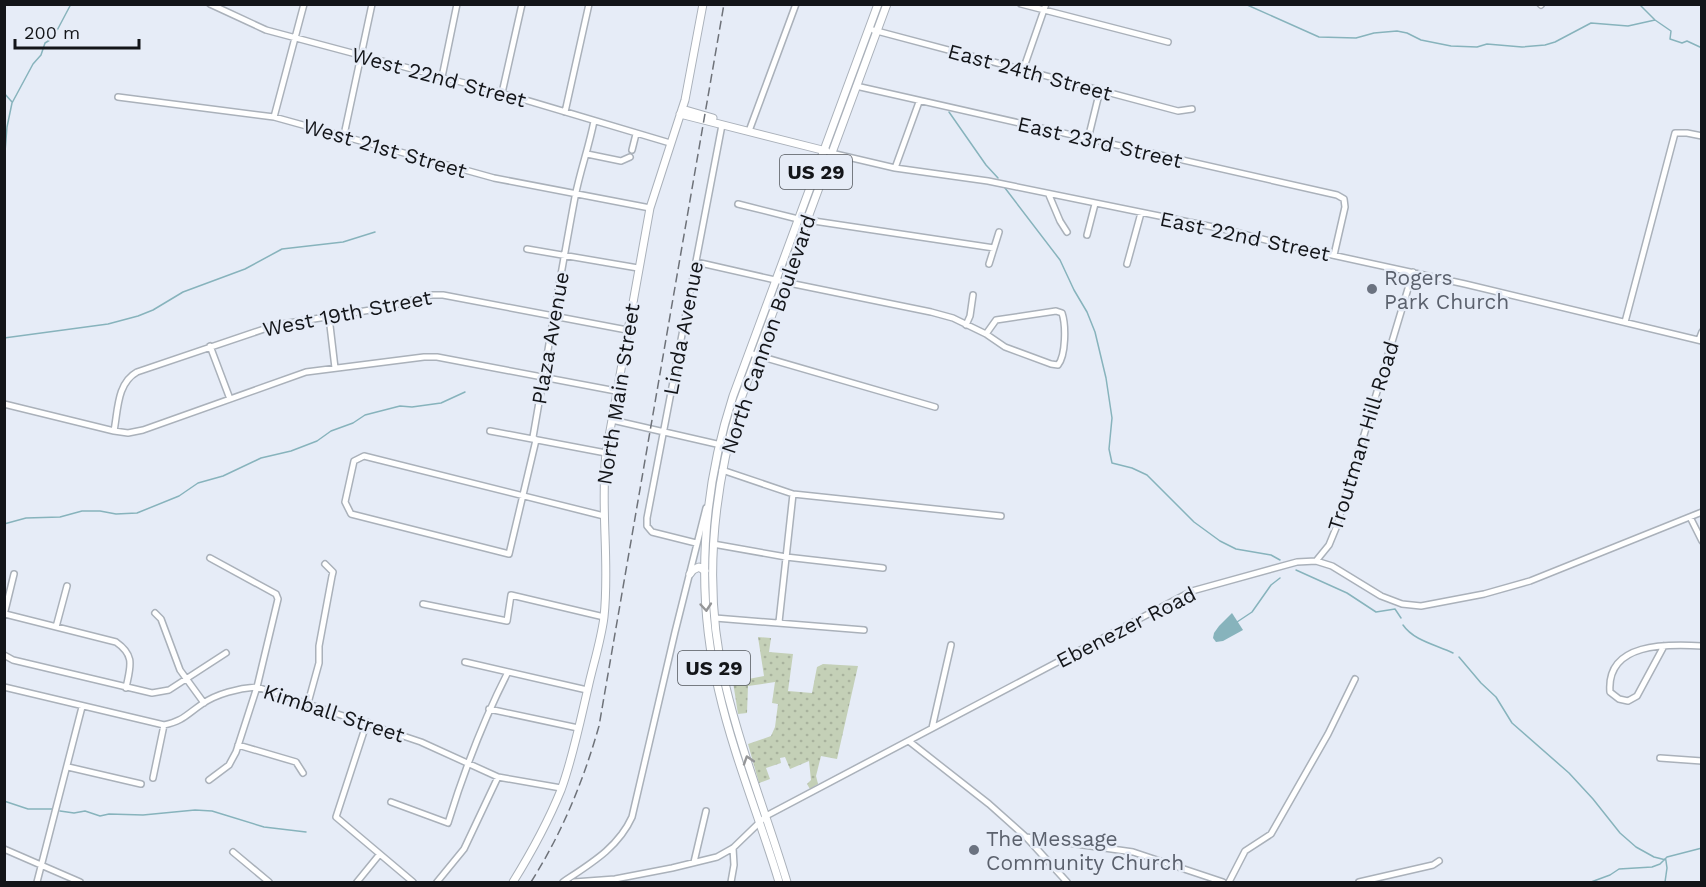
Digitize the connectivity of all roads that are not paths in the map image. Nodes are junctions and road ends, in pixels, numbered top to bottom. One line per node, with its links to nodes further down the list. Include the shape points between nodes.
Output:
1 (210, 4): 12 (street, West 22nd Street)
2 (304, 4): 15 (street)
3 (372, 4): 17 (street)
4 (457, 4): 19 (street)
5 (522, 4): 22 (street)
6 (589, 4): 26 (street)
7 (703, 4): 27 (main road, North Main Street)
8 (796, 4): 31 (street)
9 (878, 4): 14 (main road, North Cannon Boulevard / US 29)
10 (887, 4): 14 (main road, North Cannon Boulevard / US 29)
11 (1020, 4): 13 (street)
12 (219, 7): 15 (street, West 22nd Street, via 266,30)
13 (1045, 8): 16 (street); 18 (street)
14 (873, 30): 18 (street, East 24th Street); 20 (main road, North Cannon Boulevard / US 29); 37 (main road, North Cannon Boulevard / US 29)
15 (295, 38): 17 (street, West 22nd Street); 28 (street)
16 (1168, 42)
17 (361, 56): 19 (street, West 22nd Street); 33 (street)
18 (1023, 70): 21 (street, East 24th Street)
19 (441, 77): 22 (street, West 22nd Street)
20 (856, 86): 24 (street, East 23rd Street); 37 (main road, North Cannon Boulevard / US 29)
21 (1100, 90): 25 (street, East 24th Street, via 1178,111); 35 (street)
22 (502, 93): 26 (street, West 22nd Street)
23 (118, 97): 28 (street, West 21st Street)
24 (920, 102): 35 (street, East 23rd Street); 39 (street)
25 (1191, 109)
26 (566, 112): 29 (street, West 22nd Street)
27 (681, 112): 30 (main road, East 22nd Street); 31 (main road, East 22nd Street); 36 (main road, North Main Street)
28 (274, 117): 33 (street, West 21st Street)
29 (594, 121): 32 (street, West 22nd Street); 38 (street, Plaza Avenue)
30 (722, 125): 31 (main road, East 22nd Street); 55 (street, Linda Avenue)
31 (749, 129): 37 (main road, East 22nd Street)
32 (636, 134): 36 (street, West 22nd Street); 38 (street, via 631,154 621,161)
33 (344, 135): 40 (street, West 21st Street, via 494,178)
34 (1701, 136): 64 (street, via 1675,133)
35 (1088, 139): 54 (street, East 23rd Street, via 1337,195 1344,199 1345,207)
36 (670, 143): 44 (main road, North Main Street)
37 (828, 152): 39 (street, East 22nd Street); 46 (main road, North Cannon Boulevard / US 29); 47 (main road, North Cannon Boulevard / US 29)
38 (587, 154): 40 (street, Plaza Avenue)
39 (895, 168): 41 (street, East 22nd Street, via 988,181)
40 (576, 193): 44 (street, West 21st Street); 53 (street, Plaza Avenue)
41 (1049, 195): 43 (street, East 22nd Street); 49 (street)
42 (738, 204): 46 (street)
43 (1095, 204): 45 (street, East 22nd Street); 50 (street)
44 (650, 208): 58 (main road, North Main Street)
45 (1141, 213): 54 (street, East 22nd Street); 57 (street)
46 (798, 219): 60 (main road, North Cannon Boulevard / US 29)
47 (807, 220): 51 (street); 60 (main road, North Cannon Boulevard / US 29)
48 (999, 232): 51 (street)
49 (1067, 232)
50 (1087, 236)
51 (994, 248): 56 (street)
52 (527, 249): 53 (street)
53 (565, 255): 58 (street); 63 (street, Plaza Avenue)
54 (1334, 255): 59 (street, East 22nd Street)
55 (696, 261): 60 (street); 81 (street, Linda Avenue)
56 (989, 264)
57 (1127, 264)
58 (638, 268): 66 (main road, North Main Street)
59 (1413, 272): 64 (street, East 22nd Street); 99 (street, Troutman Hill Road, via 1336,528)
60 (780, 281): 65 (street, via 931,312); 71 (main road, North Cannon Boulevard / US 29)
61 (973, 295): 65 (street)
62 (329, 317): 63 (street, West 19th Street, via 443,295); 70 (street, West 19th Street, via 276,325); 72 (street)
63 (554, 317): 66 (street, West 19th Street); 73 (street, Plaza Avenue)
64 (1625, 322): 69 (street, East 22nd Street)
65 (966, 325): 68 (street)
66 (627, 330): 74 (main road, North Main Street)
67 (1701, 332): 69 (street)
68 (986, 334): 68 (street, via 996,320 1062,313 1061,362 1051,364 1005,348)
69 (1700, 341)
70 (210, 346): 75 (street); 79 (street, West 19th Street, via 129,376 121,391)
71 (753, 354): 77 (street); 83 (main road, North Cannon Boulevard / US 29); 84 (main road, North Cannon Boulevard / US 29)
72 (335, 368): 73 (street, via 437,357); 75 (street, via 306,372)
73 (543, 377): 74 (street); 82 (street, Plaza Avenue, via 533,437)
74 (616, 391): 78 (main road, North Main Street)
75 (230, 399): 79 (street, via 142,430)
76 (4, 404): 79 (street)
77 (935, 407)
78 (612, 420): 81 (street); 85 (main road, North Main Street)
79 (114, 431)
80 (490, 431): 82 (street)
81 (663, 431): 83 (street); 95 (street, Linda Avenue, via 647,518 649,530)
82 (536, 440): 85 (street); 89 (street, Plaza Avenue)
83 (719, 444): 84 (street); 87 (main road, North Cannon Boulevard / US 29)
84 (727, 446): 86 (main road, North Cannon Boulevard / US 29)
85 (606, 453): 91 (main road, North Main Street)
86 (722, 470): 88 (street); 96 (main road, North Cannon Boulevard / US 29)
87 (710, 493): 95 (street); 102 (main road, North Cannon Boulevard / US 29)
88 (793, 494): 92 (street); 97 (street)
89 (523, 495): 89 (street, Plaza Avenue, via 364,456 354,461 345,502 351,514 508,554); 91 (street)
90 (1701, 512): 93 (street)
91 (603, 516): 109 (main road, North Main Street)
92 (1001, 516)
93 (1690, 517): 94 (street); 99 (street, via 1530,581 1421,606 1381,596)
94 (1701, 541)
95 (696, 543): 104 (street)
96 (713, 543): 97 (street); 110 (main road, North Cannon Boulevard / US 29)
97 (786, 557): 101 (street); 111 (street)
98 (210, 558): 124 (street, via 278,596)
99 (1316, 561): 134 (street, Ebenezer Road, via 1297,562 1192,591)
100 (325, 564): 128 (street, via 333,572 319,663)
101 (883, 568)
102 (705, 571): 104 (main road, via 699,567); 150 (main road, North Cannon Boulevard / US 29, one-way to 150, via 707,624 716,680)
103 (14, 574): 108 (street)
104 (690, 574): 168 (street, via 632,817 615,844)
105 (67, 586): 112 (street)
106 (423, 604): 109 (street, via 507,621 511,595)
107 (155, 613): 122 (street)
108 (5, 615): 112 (street)
109 (604, 617): 126 (main road, North Main Street)
110 (715, 618): 111 (street); 149 (main road, North Cannon Boulevard / US 29, one-way to 110, via 725,682)
111 (779, 622): 113 (street)
112 (56, 627): 125 (street, via 116,642 126,649 130,664)
113 (864, 630)
114 (951, 645): 134 (street)
115 (1664, 646): 115 (street, via 1625,656 1609,680 1610,692 1628,701 1637,696); 116 (street)
116 (1701, 646)
117 (226, 654): 122 (street)
118 (4, 655): 125 (street)
119 (465, 662): 120 (street)
120 (508, 672): 126 (street); 130 (street)
121 (1355, 679): 175 (street, via 1271,834 1245,851)
122 (188, 680): 125 (street, via 152,693); 127 (street)
123 (4, 687): 129 (street)
124 (257, 687): 127 (street, Kimball Street, via 242,688); 128 (street, Kimball Street); 136 (street)
125 (126, 688)
126 (587, 690): 133 (main road, North Main Street)
127 (204, 703): 132 (street, Kimball Street, via 180,722)
128 (308, 703): 131 (street, Kimball Street)
129 (82, 707): 132 (street); 140 (street)
130 (489, 709): 133 (street); 139 (street)
131 (367, 722): 139 (street, Kimball Street); 155 (street, via 336,817)
132 (164, 725): 143 (street)
133 (578, 728): 146 (main road, North Main Street)
134 (932, 728): 135 (street, Ebenezer Road)
135 (910, 742): 149 (street, Ebenezer Road); 151 (street)
136 (238, 745): 141 (street, via 296,762); 144 (street, via 229,765)
137 (1660, 758): 138 (street)
138 (1701, 761)
139 (467, 763): 142 (street, Kimball Street); 147 (street, via 448,823)
140 (68, 767): 145 (street); 158 (street)
141 (303, 773)
142 (498, 777): 146 (street, Kimball Street); 166 (street, via 464,849)
143 (153, 778)
144 (209, 780)
145 (141, 784)
146 (561, 788): 167 (main road, North Main Street, via 543,830)
147 (391, 802)
148 (706, 811): 157 (street)
149 (766, 816): 150 (street, Ebenezer Road); 172 (main road, North Cannon Boulevard / US 29)
150 (760, 822): 152 (street, Ebenezer Road); 171 (main road, North Cannon Boulevard / US 29)
151 (1026, 837): 160 (street, via 1133,852); 173 (street)
152 (733, 848): 157 (street, Ebenezer Road, via 717,857); 170 (street)
153 (4, 849): 158 (street)
154 (233, 852): 163 (street)
155 (379, 855): 164 (street); 165 (street)
156 (1439, 861): 176 (street)
157 (694, 862): 159 (street, Ebenezer Road)
158 (41, 866): 161 (street); 162 (street)
159 (606, 881): 169 (street, Ebenezer Road)
160 (1212, 881): 174 (street)
161 (37, 882)
162 (80, 882)
163 (269, 882)
164 (357, 882)
165 (413, 882)
166 (437, 882)
167 (513, 882)
168 (563, 882)
169 (574, 882)
170 (731, 882)
171 (779, 882)
172 (787, 882)
173 (1067, 882)
174 (1223, 882)
175 (1229, 882)
176 (1359, 882)

